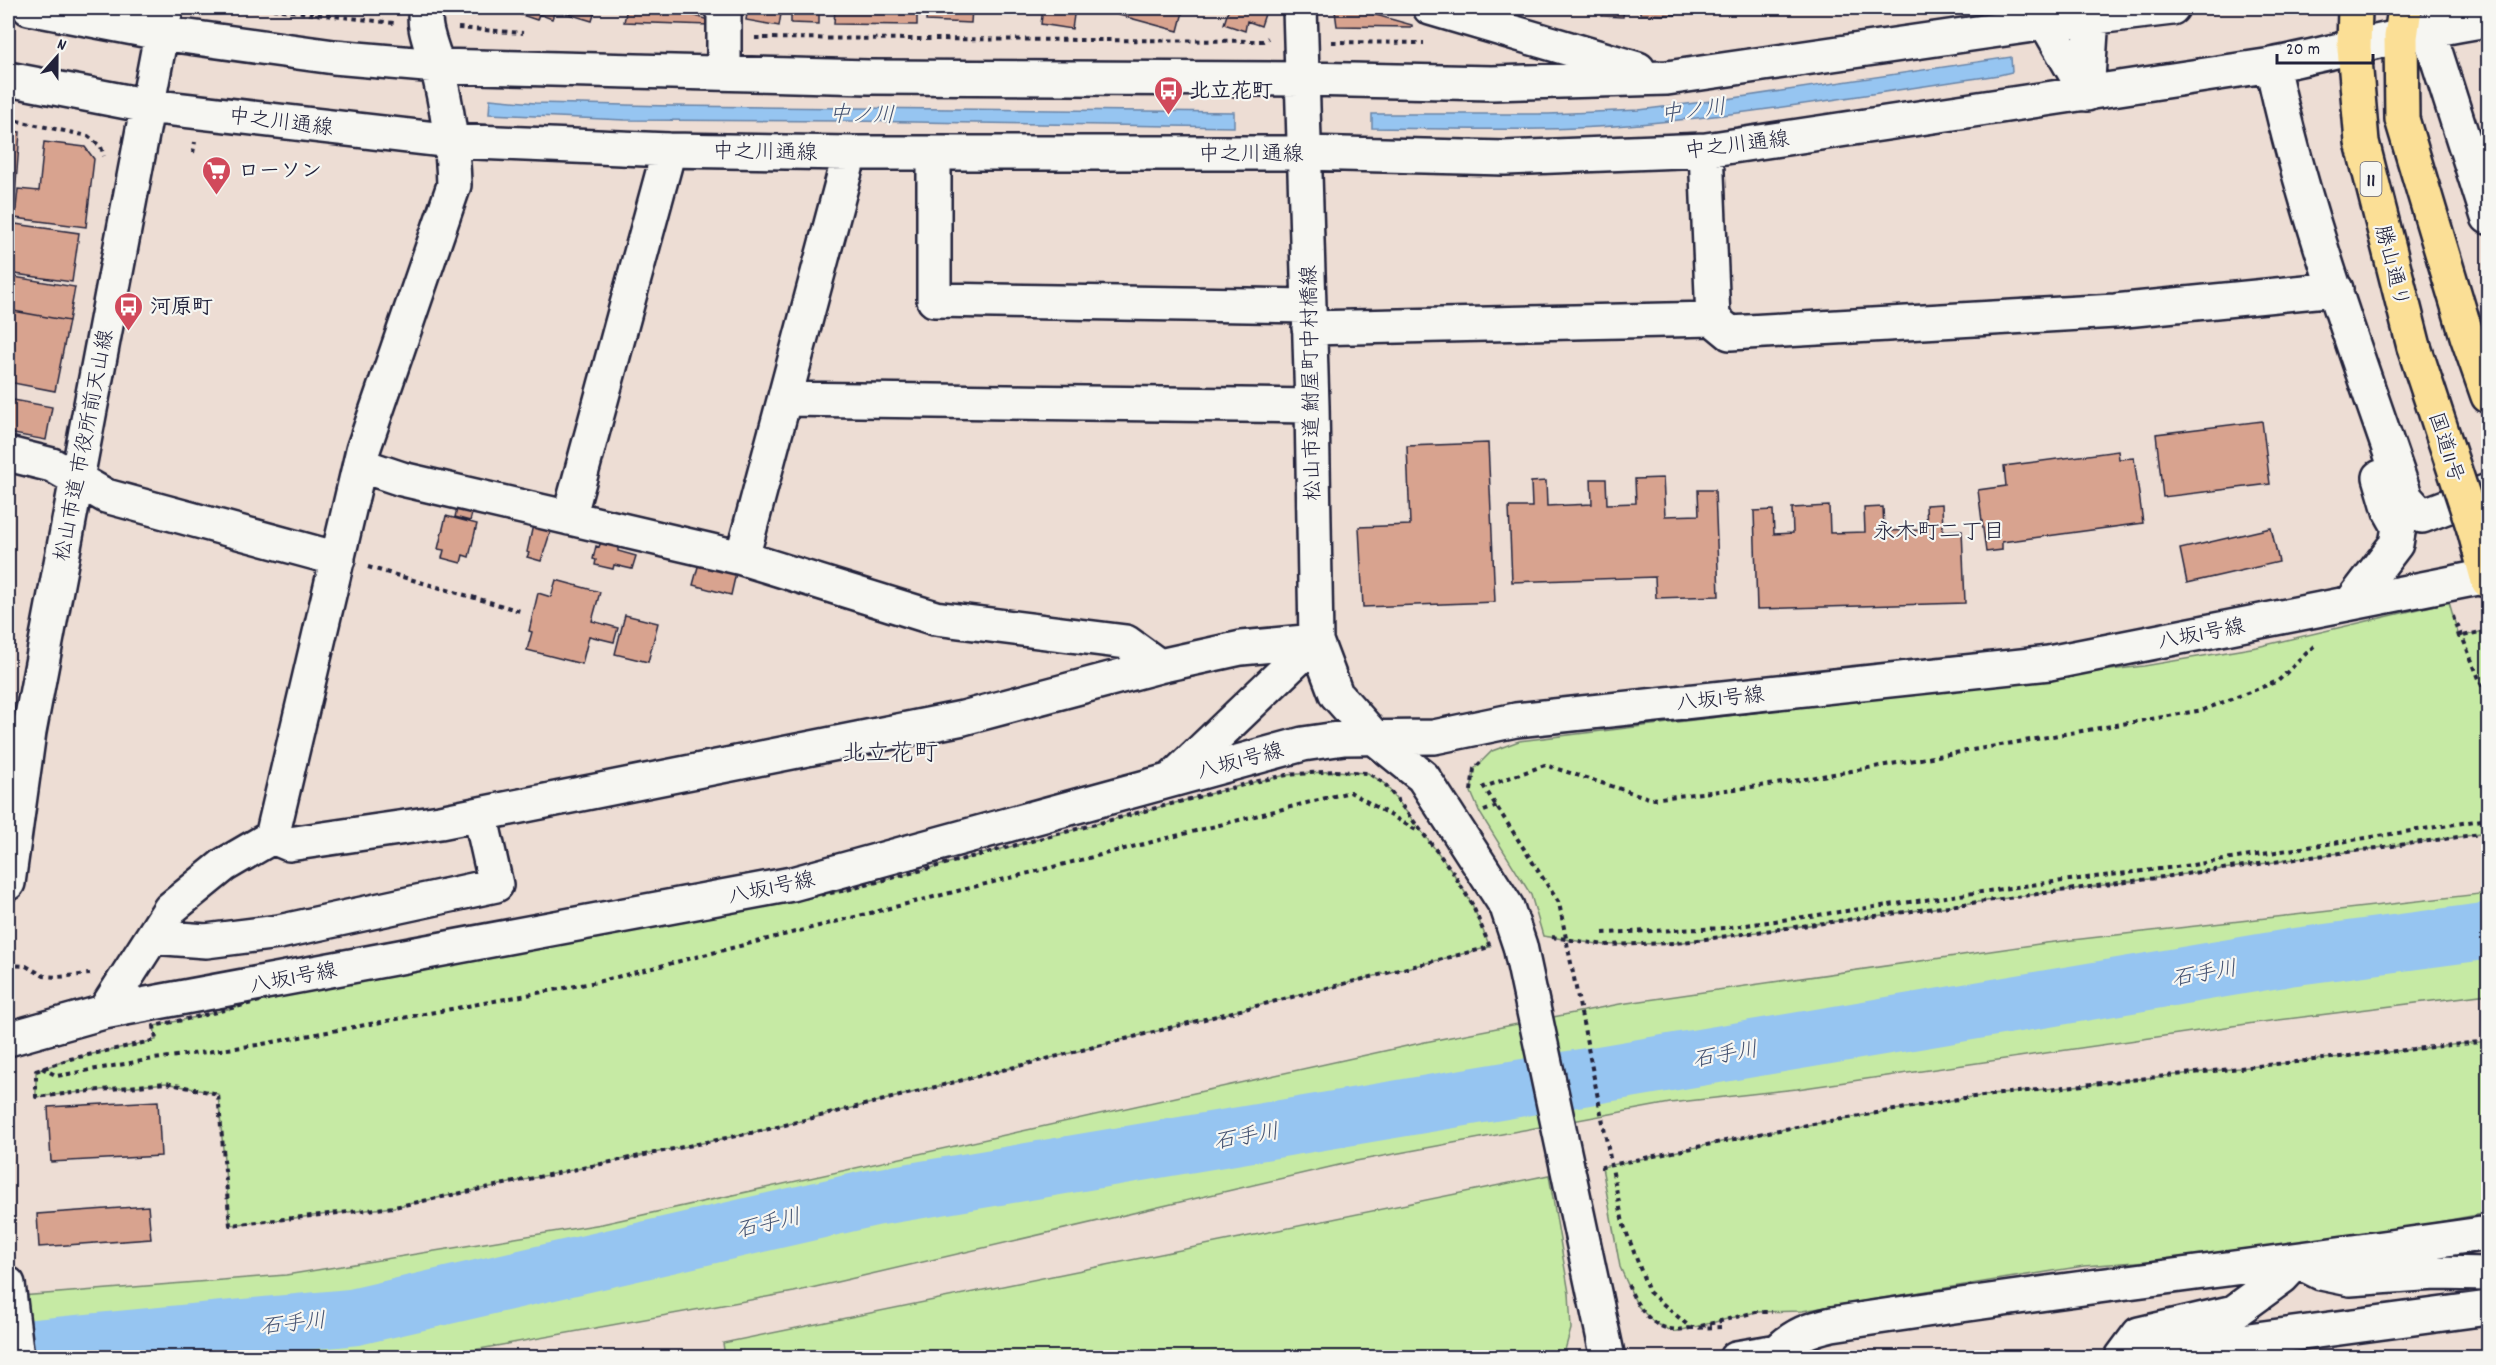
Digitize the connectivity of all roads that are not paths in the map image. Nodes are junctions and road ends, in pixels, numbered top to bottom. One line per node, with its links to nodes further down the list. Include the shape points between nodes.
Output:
1 (29, 8): 9 (street)
2 (1300, 8): 19 (street, 松山市道 鮒屋町中村橋線)
3 (1430, 8): 17 (street)
4 (2172, 8): 6 (street)
5 (2355, 8): 13 (highway, 勝山通り / 11)
6 (2090, 12): 7 (street); 20 (street)
7 (2044, 15): 17 (street); 20 (street)
8 (425, 17): 15 (street)
9 (163, 20): 15 (street, via 334,57); 21 (street, 松山市道 市役所前天山線)
10 (2488, 20): 12 (street, 中之川通線)
11 (722, 23): 16 (street)
12 (2411, 24): 13 (street, 中之川通線); 28 (street); 33 (highway, via 2402,119)
13 (2354, 48): 14 (street, 中之川通線); 32 (highway, 勝山通り / 11, via 2362,142)
14 (2272, 65): 20 (street, 中之川通線); 29 (street, via 2283,116)
15 (437, 66): 16 (street); 22 (street)
16 (724, 73): 19 (street)
17 (1667, 78): 19 (street, via 1492,83)
18 (8, 79): 21 (street, 中之川通線)
19 (1303, 79): 27 (street, 松山市道 鮒屋町中村橋線)
20 (2087, 94): 24 (street, 中之川通線)
21 (148, 106): 22 (street, 中之川通線); 39 (street, 松山市道 市役所前天山線)
22 (452, 141): 23 (street, 中之川通線); 38 (street, via 454,185)
23 (669, 150): 25 (street, 中之川通線); 41 (street)
24 (1706, 150): 27 (street, 中之川通線, via 1505,158); 31 (street)
25 (850, 153): 26 (street, 中之川通線); 34 (street)
26 (934, 153): 27 (street, 中之川通線); 30 (street, via 934,300)
27 (1303, 153): 30 (street, 松山市道 鮒屋町中村橋線)
28 (2488, 217)
29 (2336, 289): 31 (street, via 2115,311 1730,333); 36 (street)
30 (1309, 317): 31 (street); 35 (street, 松山市道 鮒屋町中村橋線)
31 (1713, 319)
32 (2414, 347): 44 (highway, 国道11号 / 11, bridge)
33 (2488, 396)
34 (785, 399): 35 (street); 42 (street)
35 (1312, 406): 46 (street, 松山市道 鮒屋町中村橋線)
36 (2386, 437): 40 (street, via 2406,498 2422,516); 45 (street, via 2376,467 2399,527 2396,544)
37 (8, 454): 39 (street, via 52,465)
38 (360, 465): 41 (street, via 402,479); 43 (street)
39 (76, 478): 43 (street, via 106,496); 52 (street, 松山市道 市役所前天山線, via 29,732)
40 (2488, 491)
41 (569, 518): 42 (street)
42 (742, 558): 47 (street, via 935,618 1126,642)
43 (338, 559): 51 (street)
44 (2488, 578): 45 (street, 八坂1号線)
45 (2350, 603): 48 (street, 八坂1号線, via 2049,663 1516,720 1434,737)
46 (1316, 641): 47 (street, via 1241,648); 48 (street, 松山市道 鮒屋町中村橋線, via 1336,694); 49 (street)
47 (1159, 666): 50 (street, via 963,718)
48 (1376, 739): 49 (street, 八坂1号線, via 1344,738 1302,744); 64 (street, 松山市道 鮒屋町中村橋線, via 1423,777 1532,941 1572,1183)
49 (1173, 778): 54 (street, 八坂1号線, via 792,884)
50 (480, 814): 51 (street, via 289,844); 53 (street, via 496,885 279,932 206,941)
51 (272, 837): 53 (street, via 224,865 170,909)
52 (8, 883)
53 (152, 937): 54 (street)
54 (104, 1012): 55 (street, 八坂1号線)
55 (8, 1039)
56 (2488, 1233): 57 (street)
57 (2297, 1261): 58 (street, via 2321,1273 2350,1278); 61 (street, via 1976,1301 1832,1324 1791,1338); 62 (street, via 2234,1312 2139,1334)
58 (2488, 1274)
59 (8, 1284): 63 (street)
60 (2488, 1308): 62 (street)
61 (1786, 1354): 65 (street)
62 (2122, 1357)
63 (17, 1358)
64 (1608, 1358)
65 (1736, 1358)

